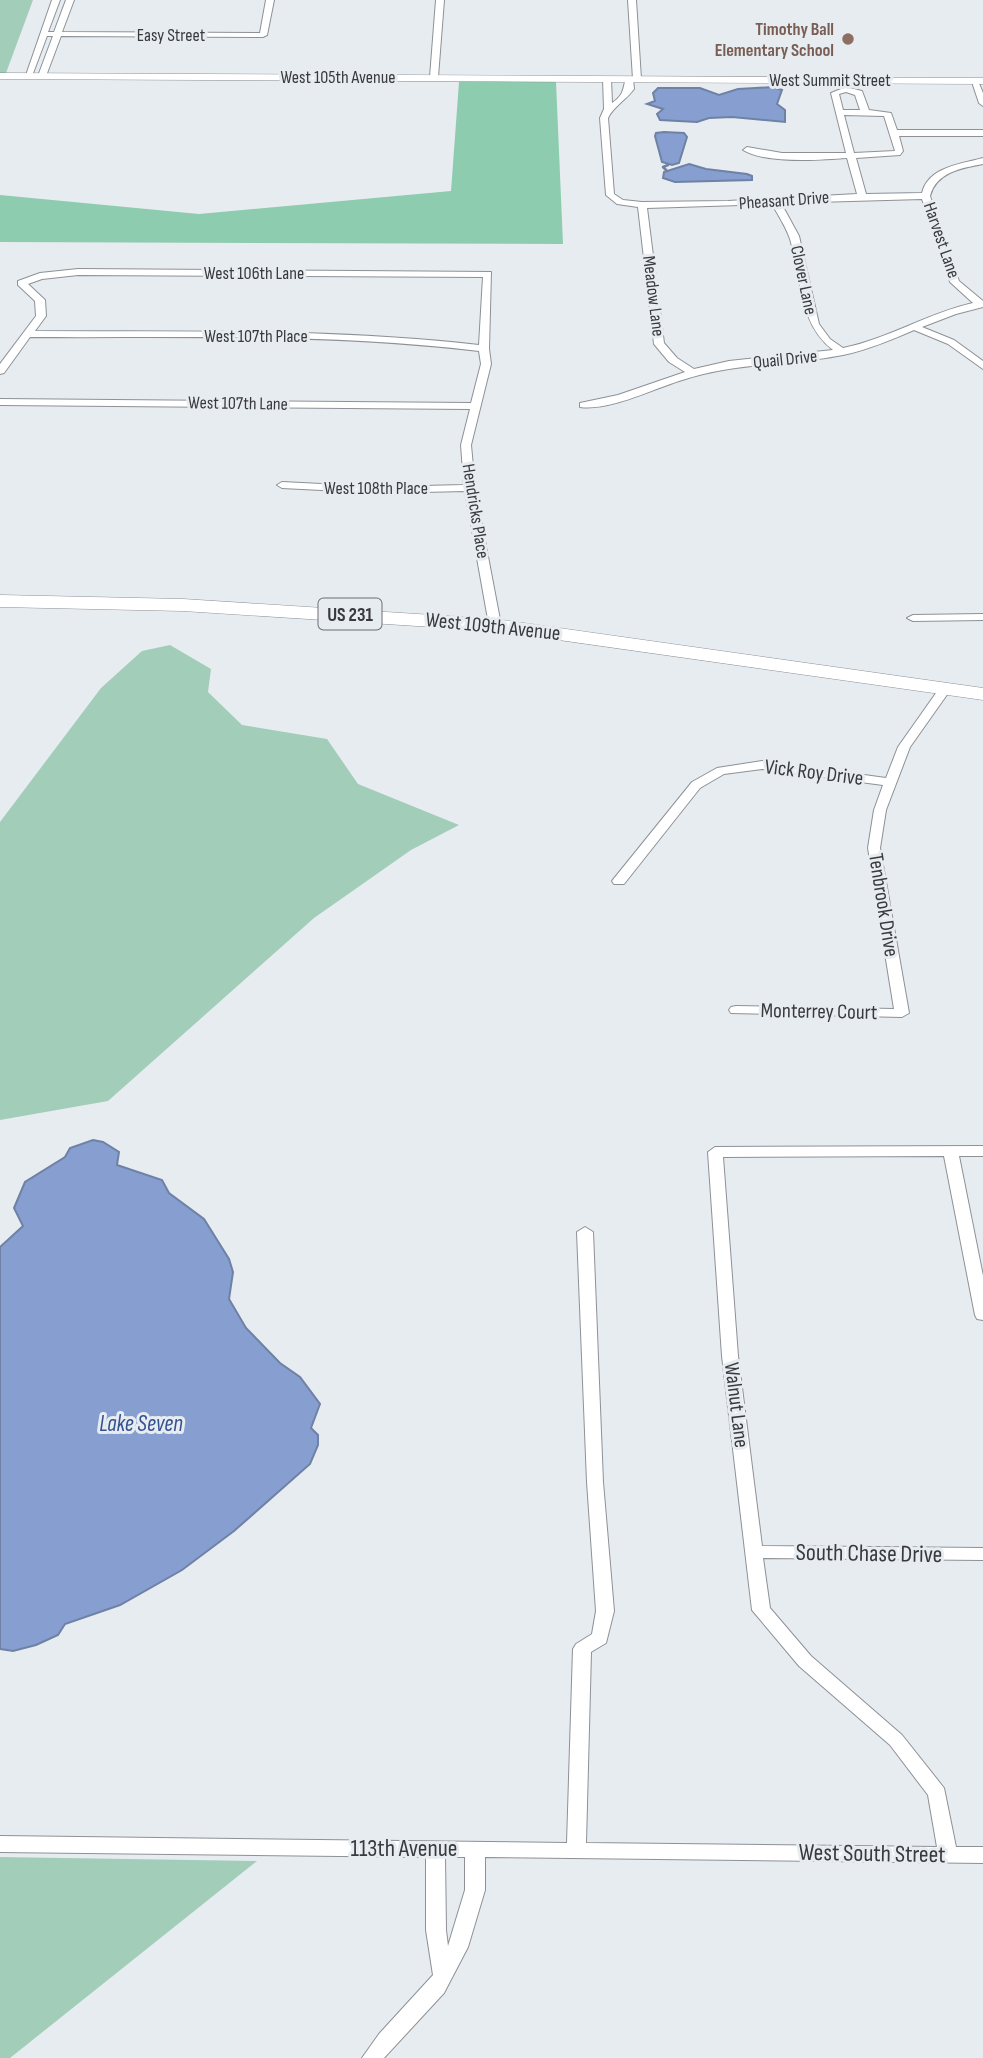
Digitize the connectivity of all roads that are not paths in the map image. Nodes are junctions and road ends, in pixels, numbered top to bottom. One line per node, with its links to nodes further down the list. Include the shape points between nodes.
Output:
1 (56, 0): 6 (street)
2 (70, 0): 7 (street)
3 (270, 0): 7 (street, Easy Street, via 263,35)
4 (440, 0): 11 (street)
5 (632, 0): 13 (street)
6 (44, 34): 7 (street, Easy Street); 9 (street)
7 (57, 34): 10 (street)
8 (0, 76): 9 (street, West 105th Avenue)
9 (28, 76): 10 (street, West 105th Avenue)
10 (42, 76): 11 (street, West 105th Avenue)
11 (434, 77): 12 (street, West 105th Avenue)
12 (607, 79): 13 (street, West 105th Avenue); 17 (street)
13 (633, 79): 14 (street, West 105th Avenue); 17 (street, via 622,100)
14 (677, 79): 15 (street, West Summit Street)
15 (979, 80): 16 (street)
16 (983, 103)
17 (608, 109): 28 (street, via 604,118 610,195 620,202)
18 (839, 112): 19 (street); 19 (street, via 835,93 846,89 859,93); 23 (street)
19 (864, 112): 20 (street, via 888,115)
20 (895, 133): 21 (street); 23 (street, via 897,153)
21 (983, 133)
22 (747, 150): 23 (street, via 762,155)
23 (851, 155): 25 (street)
24 (983, 161): 26 (street, Harvest Lane, via 932,179)
25 (862, 196): 26 (street, Pheasant Drive); 27 (street, Pheasant Drive)
26 (926, 196): 30 (street, Harvest Lane, via 955,282)
27 (775, 201): 28 (street, Pheasant Drive); 34 (street, Clover Lane, via 794,236 814,324)
28 (642, 205): 37 (street, Meadow Lane, via 659,344)
29 (488, 274): 32 (street, West 106th Lane, via 78,272 40,276 20,283 40,300 41,316); 33 (street, Hendricks Place)
30 (981, 304): 31 (street, Quail Drive)
31 (915, 327): 34 (street, Quail Drive); 35 (street, via 951,342)
32 (28, 334): 33 (street, West 107th Place, via 344,336); 36 (street)
33 (484, 349): 40 (street, Hendricks Place, via 486,364)
34 (841, 352): 37 (street, Quail Drive, via 727,364)
35 (983, 366)
36 (0, 371)
37 (693, 373): 39 (street, Quail Drive, via 614,401)
38 (0, 402): 40 (street, West 107th Lane)
39 (584, 405)
40 (475, 406): 42 (street, Hendricks Place, via 466,445)
41 (282, 485): 42 (street, West 108th Place)
42 (470, 488): 46 (street, Hendricks Place)
43 (0, 601): 46 (main road, West 109th Avenue / US 231, via 195,605)
44 (983, 617): 45 (street)
45 (913, 618)
46 (495, 625): 47 (main road, West 109th Avenue / US 231)
47 (945, 689): 48 (main road, West 109th Avenue / US 231); 49 (street, Tenbrook Drive, via 904,747)
48 (983, 694)
49 (891, 782): 50 (street, Vick Roy Drive, via 762,765 721,771 696,785); 52 (street, Tenbrook Drive, via 880,810 874,848)
50 (619, 881)
51 (736, 1010): 52 (street, Monterrey Court)
52 (902, 1013)
53 (983, 1151): 54 (street, Walnut Lane)
54 (951, 1152): 56 (street); 57 (street, Walnut Lane, via 715,1152 730,1356)
55 (584, 1232): 62 (street, via 595,1482 606,1611 600,1638 582,1649)
56 (983, 1315)
57 (755, 1552): 58 (street, South Chase Drive); 64 (street, Walnut Lane, via 761,1610 805,1661 896,1741 937,1793)
58 (983, 1554)
59 (0, 1844): 60 (street, 113th Avenue)
60 (435, 1848): 61 (street, 113th Avenue); 66 (street, via 436,1930)
61 (475, 1849): 62 (street, 113th Avenue); 66 (street, via 475,1890 461,1941)
62 (576, 1850): 63 (street, 113th Avenue)
63 (761, 1852): 64 (street, West South Street)
64 (948, 1854): 65 (street, West South Street)
65 (983, 1855)
66 (443, 1975): 67 (street)
67 (386, 2040): 68 (street); 69 (street)
68 (364, 2058)
69 (372, 2058)

